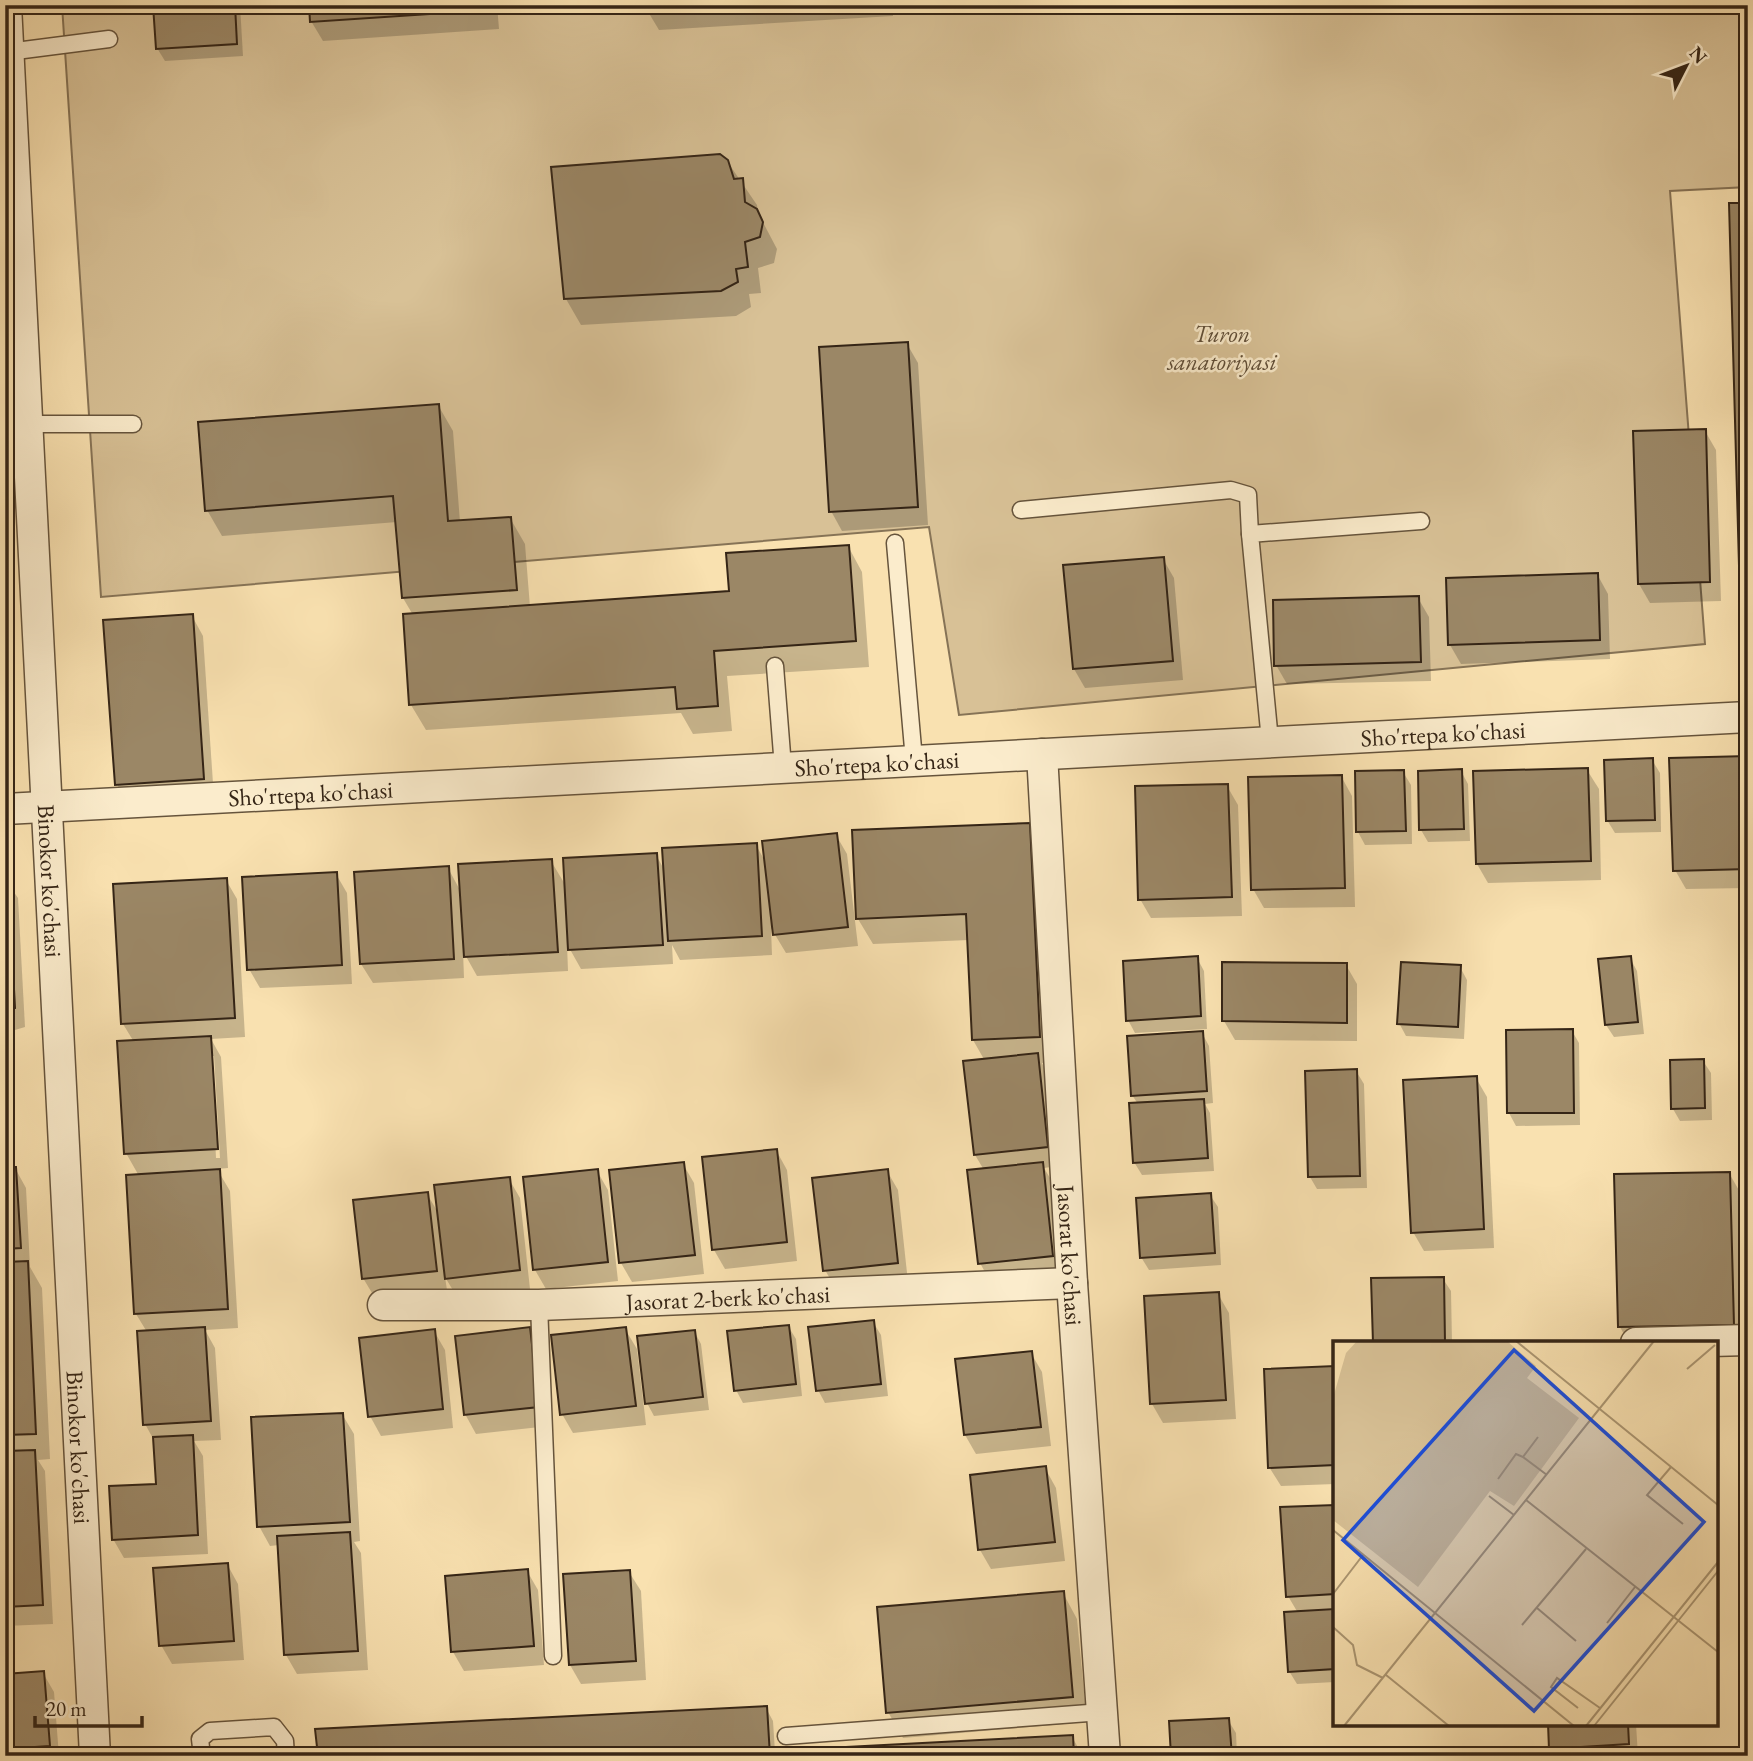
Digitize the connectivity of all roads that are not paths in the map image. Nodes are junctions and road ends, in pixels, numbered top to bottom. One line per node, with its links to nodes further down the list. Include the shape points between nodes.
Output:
1 (6, 5): 3 (street, Binokor ko'chasi)
2 (109, 39): 3 (lane)
3 (8, 52): 4 (street, Binokor ko'chasi)
4 (10, 172): 5 (street, Binokor ko'chasi)
5 (28, 424): 6 (lane); 17 (street, Binokor ko'chasi)
6 (133, 424)
7 (1021, 510): 9 (lane, via 1231,490 1248,495)
8 (1421, 521): 9 (lane)
9 (1250, 534): 13 (lane)
10 (895, 543): 15 (lane)
11 (775, 666): 16 (lane)
12 (1748, 718): 13 (street, Sho'rtepa ko'chasi)
13 (1270, 741): 14 (street, Sho'rtepa ko'chasi)
14 (1042, 754): 15 (street, Sho'rtepa ko'chasi); 19 (street, Jasorat ko'chasi)
15 (914, 760): 16 (street, Sho'rtepa ko'chasi)
16 (783, 767): 17 (street, Sho'rtepa ko'chasi)
17 (48, 806): 18 (street, Sho'rtepa ko'chasi); 27 (street, Binokor ko'chasi)
18 (5, 809)
19 (1072, 1283): 21 (street, Jasorat 2-berk ko'chasi); 25 (street, Jasorat ko'chasi)
20 (383, 1305): 21 (street, Jasorat 2-berk ko'chasi)
21 (539, 1305): 24 (lane)
22 (1748, 1340): 23 (street)
23 (1711, 1341)
24 (553, 1657)
25 (1102, 1712): 26 (lane); 30 (street, Jasorat ko'chasi)
26 (786, 1736)
27 (95, 1756)
28 (202, 1756): 29 (lane, via 200,1738 211,1731 274,1727 285,1741)
29 (286, 1756)
30 (1105, 1756)

